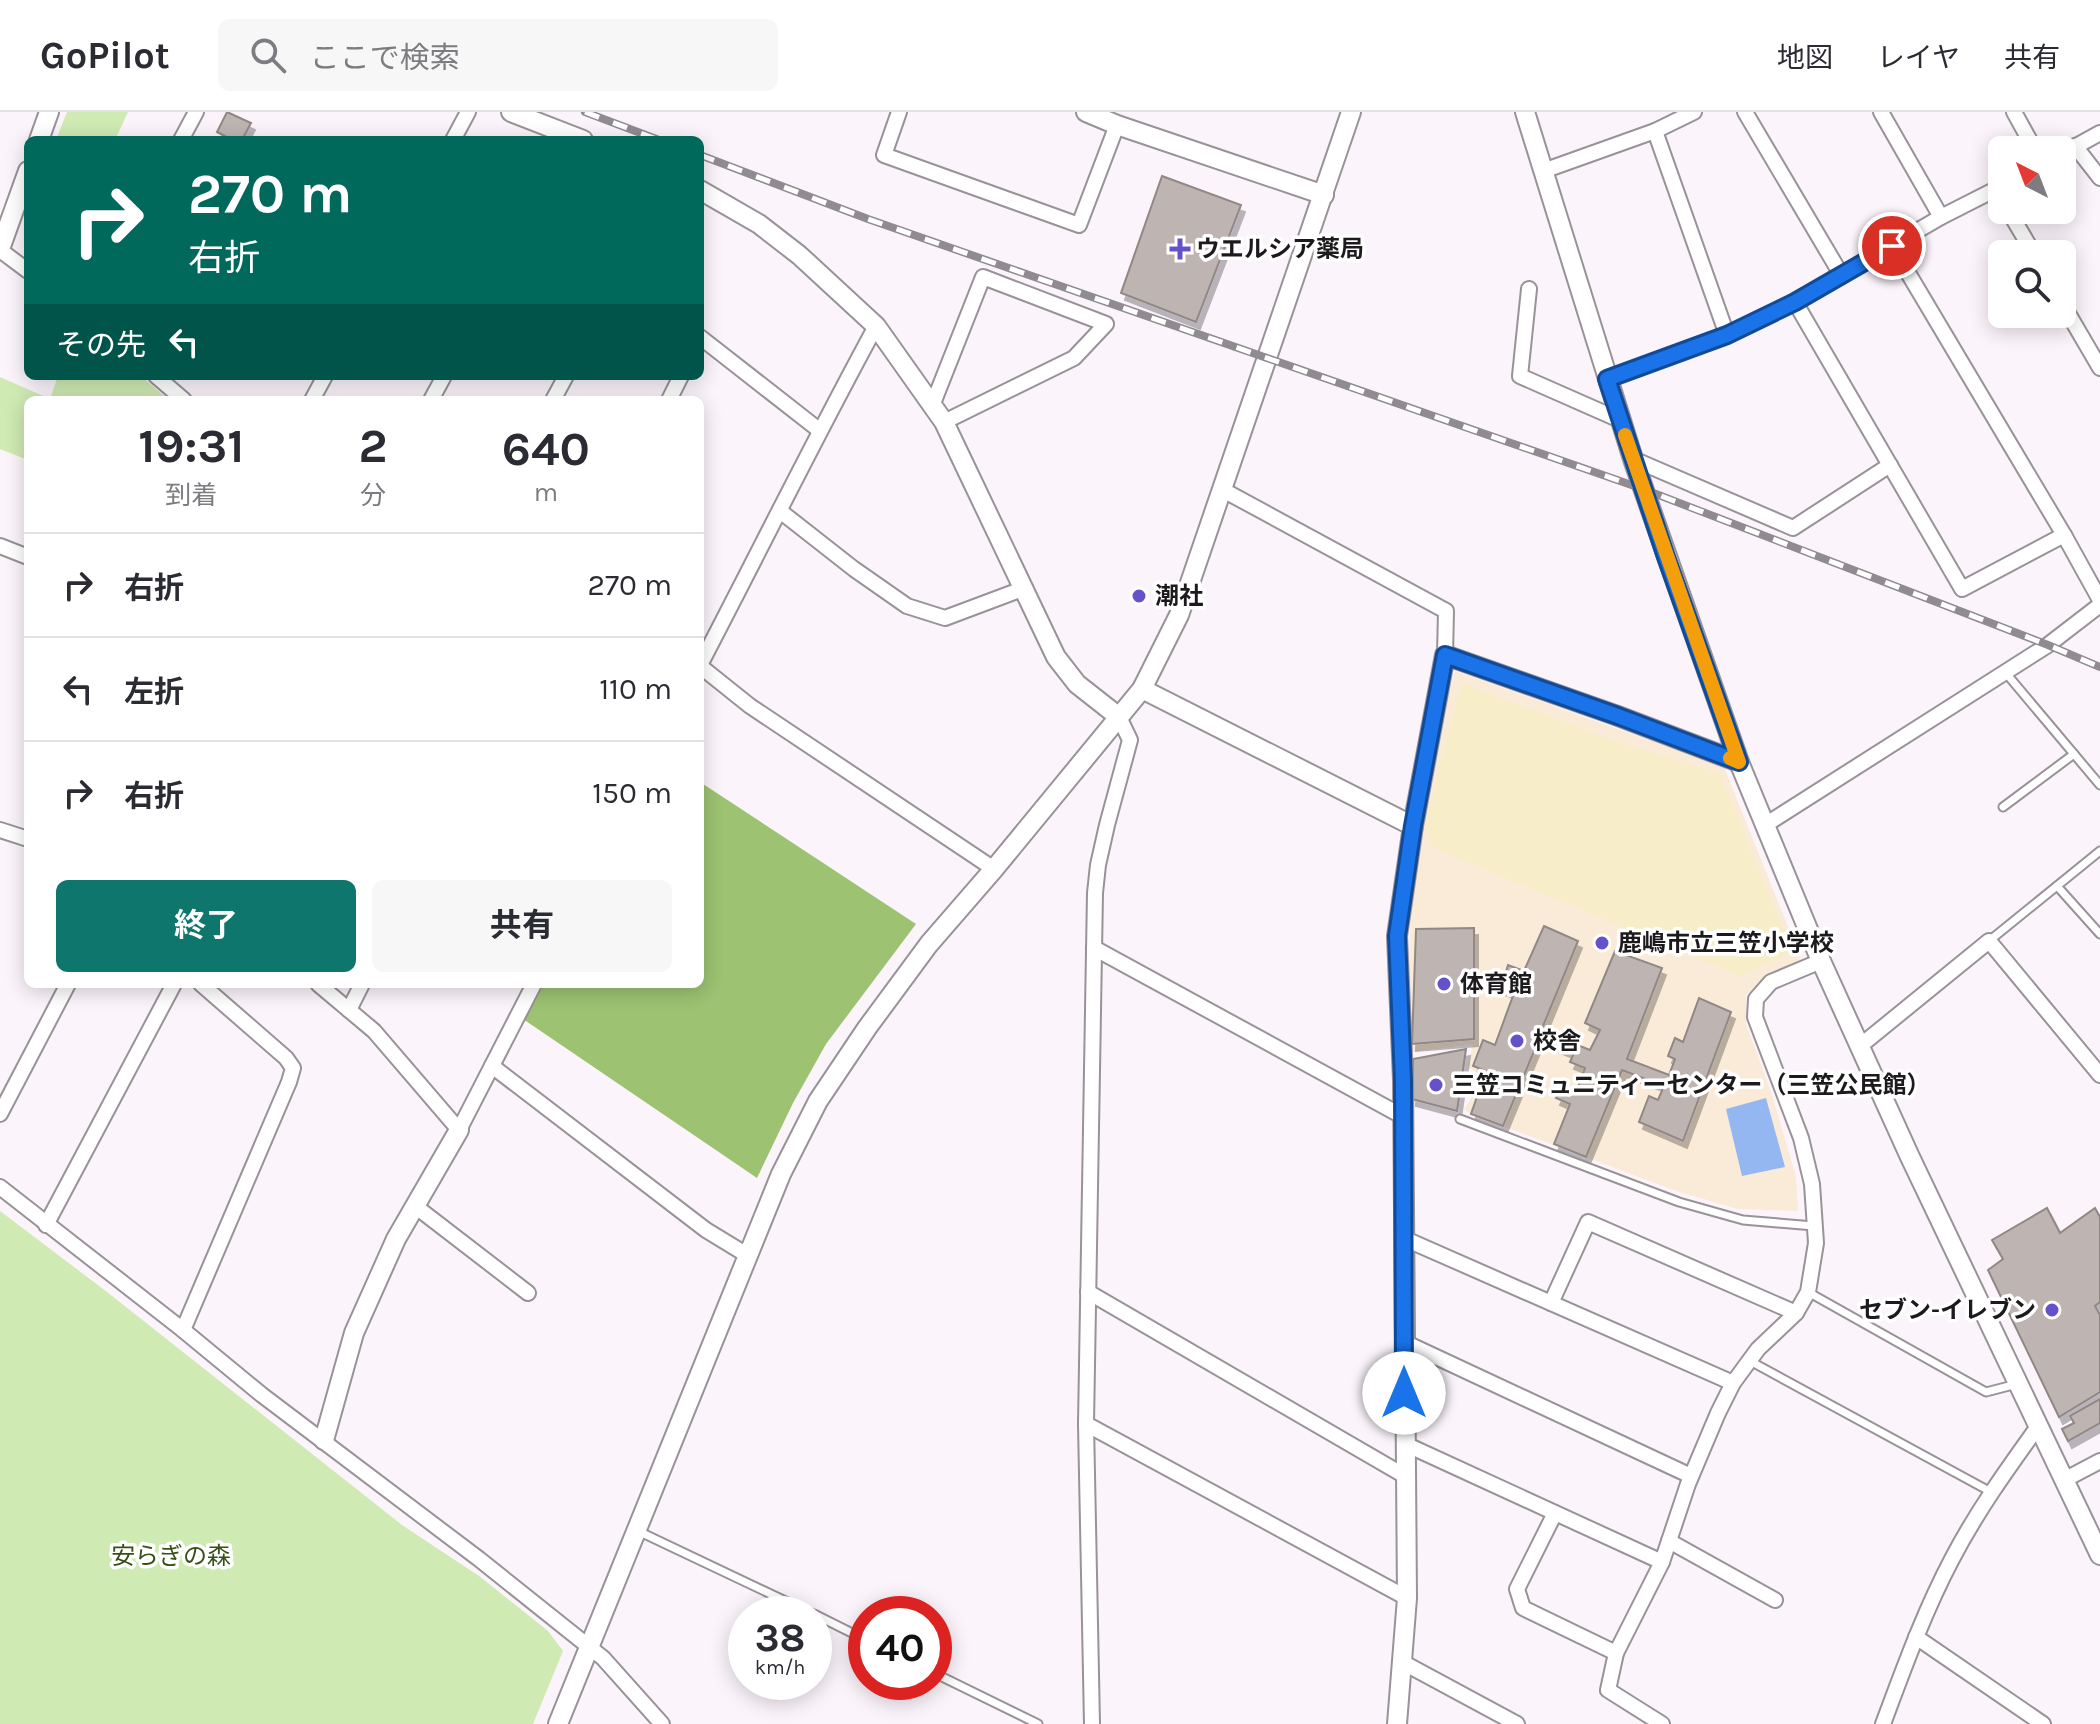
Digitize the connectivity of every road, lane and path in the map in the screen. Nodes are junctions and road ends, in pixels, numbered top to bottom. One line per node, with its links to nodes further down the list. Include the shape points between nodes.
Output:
1 (49, 112): 16 (street)
2 (196, 112): 17 (street)
3 (468, 112): 18 (street)
4 (511, 112): 19 (street)
5 (899, 112): 13 (street, via 884,155 1079,225)
6 (1086, 112): 13 (street)
7 (1351, 112): 27 (street)
8 (1525, 112): 23 (street)
9 (1694, 112): 14 (street)
10 (1745, 112): 33 (street)
11 (1881, 112): 29 (street)
12 (2014, 112): 20 (street)
13 (1117, 125): 27 (street)
14 (1655, 131): 23 (street); 38 (street)
15 (2100, 133): 21 (street)
16 (40, 136)
17 (183, 136)
18 (455, 136)
19 (573, 136)
20 (2027, 136)
21 (2076, 146)
22 (2076, 157): 24 (street)
23 (1543, 171): 41 (street)
24 (2100, 178)
25 (24, 182): 31 (street)
26 (704, 192): 36 (street, via 799,255)
27 (1324, 195): 50 (street)
28 (1988, 197): 29 (street)
29 (1941, 217): 30 (street)
30 (1892, 246): 33 (street); 52 (street)
31 (0, 249): 32 (street)
32 (24, 268)
33 (1842, 276): 35 (street)
34 (1529, 289): 45 (street, via 1520,376)
35 (1795, 302): 38 (street); 49 (street)
36 (876, 326): 44 (street); 47 (street)
37 (2076, 327): 40 (street)
38 (1727, 335): 41 (street)
39 (704, 341): 47 (street)
40 (2100, 368)
41 (1607, 379): 45 (street)
42 (161, 380): 43 (street)
43 (179, 396)
44 (932, 406): 46 (street); 46 (street, via 983,277 1106,324 1074,358)
45 (1620, 420): 48 (street)
46 (944, 422): 55 (street)
47 (819, 430): 51 (street)
48 (1633, 459): 49 (street, via 1793,528); 64 (street)
49 (1890, 465): 52 (street, via 1962,589)
50 (1223, 490): 57 (street, via 1446,611); 61 (street, via 1179,615)
51 (780, 511): 55 (street, via 907,606 945,618); 58 (street)
52 (2064, 535): 56 (street)
53 (0, 546): 54 (street)
54 (24, 555)
55 (1025, 588): 62 (street, via 1056,657 1077,684)
56 (2100, 602): 60 (street)
57 (1445, 655): 64 (street); 68 (street)
58 (704, 658)
59 (704, 669): 72 (street, via 750,706)
60 (2005, 672): 63 (lane); 67 (street)
61 (1142, 689): 62 (street); 68 (street)
62 (1119, 717): 72 (street); 76 (street, via 1130,740 1098,865)
63 (2074, 754): 65 (lane); 66 (lane)
64 (1739, 762): 67 (street)
65 (2100, 785)
66 (2003, 807)
67 (1765, 825): 77 (street)
68 (1413, 826): 89 (street, via 1397,936)
69 (0, 830): 70 (street)
70 (24, 838)
71 (2100, 851): 73 (lane)
72 (994, 869): 97 (street, via 929,944 818,1101)
73 (2057, 886): 74 (lane); 75 (lane)
74 (2100, 934)
75 (1989, 941): 85 (street); 87 (street)
76 (1094, 948): 89 (street); 98 (street)
77 (1821, 961): 85 (street); 95 (street, via 1771,982 1756,999 1755,1017 1801,1138 1812,1184)
78 (66, 988): 88 (street)
79 (172, 988): 94 (street)
80 (206, 988): 103 (street, via 293,1068)
81 (323, 988): 84 (street)
82 (360, 988): 84 (street)
83 (532, 988): 86 (street)
84 (349, 1010): 91 (street, via 374,1031)
85 (1860, 1046): 107 (street)
86 (492, 1066): 91 (street); 97 (street, via 706,1230)
87 (2100, 1075)
88 (0, 1114)
89 (1402, 1116): 96 (street)
90 (1460, 1119): 95 (lane, via 1679,1202 1743,1220)
91 (459, 1130): 93 (street)
92 (0, 1187): 94 (street)
93 (415, 1206): 100 (street); 110 (street, via 354,1333)
94 (46, 1225): 103 (street)
95 (1814, 1226): 99 (street)
96 (1403, 1238): 101 (street); 104 (street)
97 (747, 1255): 118 (street)
98 (1088, 1292): 108 (street); 113 (street)
99 (1808, 1292): 102 (street); 107 (lane, via 1986,1392)
100 (528, 1293)
101 (1551, 1303): 102 (street, via 1588,1222); 106 (street)
102 (1796, 1313): 105 (street)
103 (183, 1330): 110 (street)
104 (1404, 1342): 111 (street); 114 (street)
105 (1750, 1361): 106 (street); 116 (lane)
106 (1733, 1383): 114 (street)
107 (2019, 1384): 109 (street)
108 (1086, 1424): 123 (street); 134 (street)
109 (2039, 1425): 115 (street); 116 (street)
110 (324, 1440): 126 (street)
111 (1405, 1444): 113 (street); 117 (street)
112 (2100, 1461): 115 (street)
113 (1405, 1476): 123 (street)
114 (1691, 1476): 119 (street)
115 (2064, 1480): 120 (street)
116 (1991, 1492): 125 (street, via 1951,1559)
117 (1555, 1513): 121 (street); 127 (street, via 1517,1589 1523,1608)
118 (636, 1530): 122 (lane); 126 (street)
119 (1669, 1541): 121 (street); 124 (street)
120 (2100, 1555)
121 (1662, 1562): 127 (street)
122 (776, 1596)
123 (1407, 1598): 128 (street)
124 (1775, 1600)
125 (1916, 1637): 137 (street); 138 (street)
126 (589, 1646): 131 (street); 132 (street)
127 (1616, 1653): 130 (street, via 1608,1690)
128 (1402, 1662): 135 (street); 136 (street)
129 (952, 1682): 133 (lane)
130 (1659, 1723)
131 (558, 1724)
132 (662, 1724)
133 (1038, 1724)
134 (1092, 1724)
135 (1397, 1724)
136 (1517, 1724)
137 (1883, 1724)
138 (2043, 1724)

